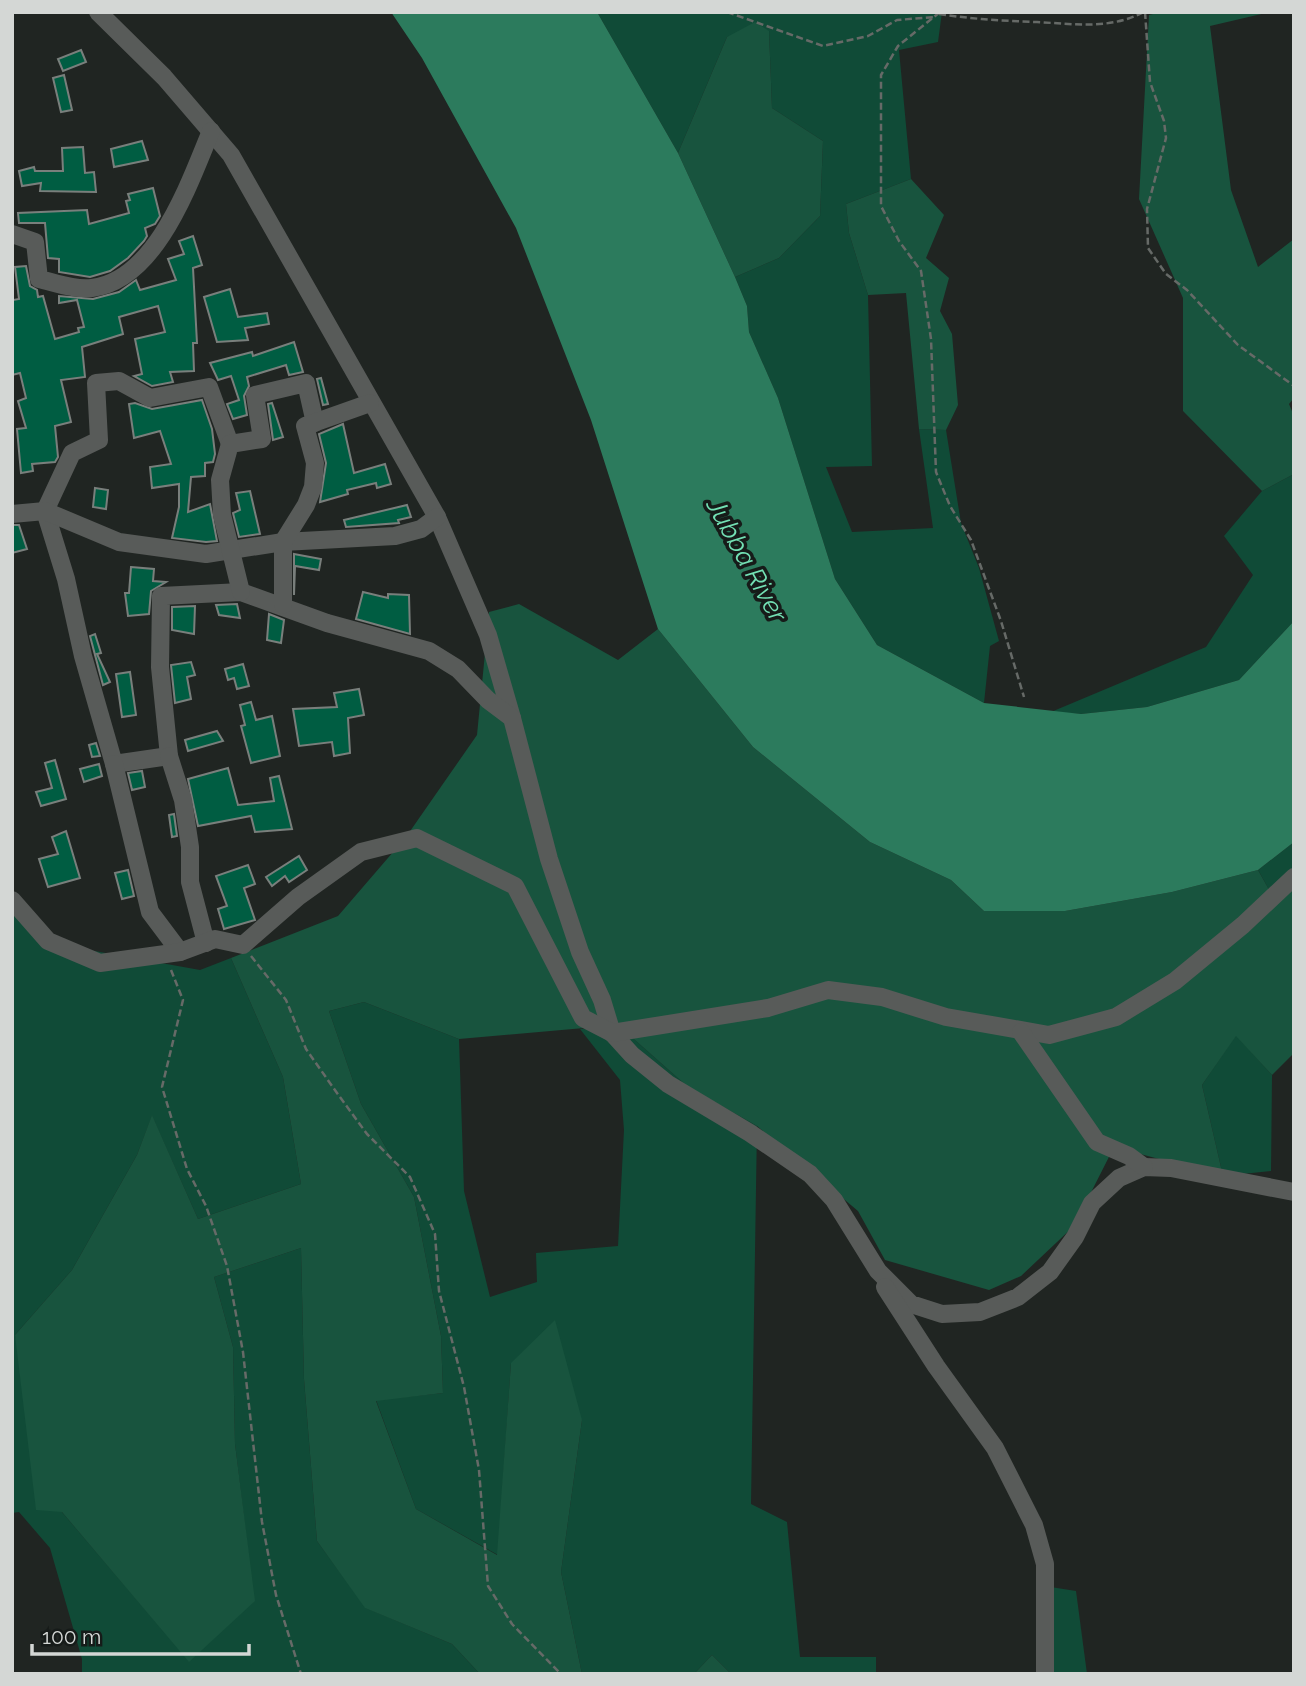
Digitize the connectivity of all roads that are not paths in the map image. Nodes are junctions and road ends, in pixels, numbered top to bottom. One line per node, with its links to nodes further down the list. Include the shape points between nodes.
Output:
1 (98, 12): 2 (street)
2 (211, 131): 3 (street, via 180,205 160,237 124,276 93,288 39,279 34,242); 4 (street, via 231,155)
3 (12, 234)
4 (370, 403): 5 (street); 9 (street)
5 (316, 423): 6 (street, via 306,383 255,395 262,439); 10 (street, via 305,426 315,463 311,497)
6 (230, 444): 7 (street, via 209,387 150,398 118,381 96,383 99,440 72,453); 11 (street, via 220,480)
7 (45, 511): 8 (street); 11 (street, via 118,542 206,554); 16 (street)
8 (12, 514)
9 (438, 517): 10 (street, via 421,529 395,536); 14 (street, via 488,635)
10 (283, 542): 11 (street); 13 (street)
11 (231, 551): 12 (street)
12 (241, 592): 13 (street); 15 (street, via 162,596 160,667)
13 (283, 605): 14 (street, via 327,623 429,651 458,668)
14 (512, 718): 22 (street, via 549,859)
15 (169, 756): 16 (street); 19 (street, via 183,800 190,882)
16 (114, 764): 20 (street, via 150,912)
17 (1294, 877): 21 (street, via 1175,981 1116,1017 1049,1035)
18 (12, 900): 20 (street, via 48,941 100,963)
19 (206, 943): 20 (street); 22 (street, via 215,939 243,945 298,897 361,852 417,838 515,886 583,1018)
20 (180, 952)
21 (1021, 1031): 22 (street, via 946,1017 882,997 828,990 768,1008); 23 (street, via 1097,1142)
22 (612, 1033): 25 (street, via 668,1084 810,1174 834,1200)
23 (1144, 1167): 24 (street); 25 (street, via 1119,1178 1092,1203 1075,1237 1049,1272 1018,1297 980,1312 942,1314 911,1304)
24 (1294, 1192)
25 (878, 1271): 26 (street, via 905,1320 995,1448 1034,1525 1045,1564)
26 (1045, 1674)

